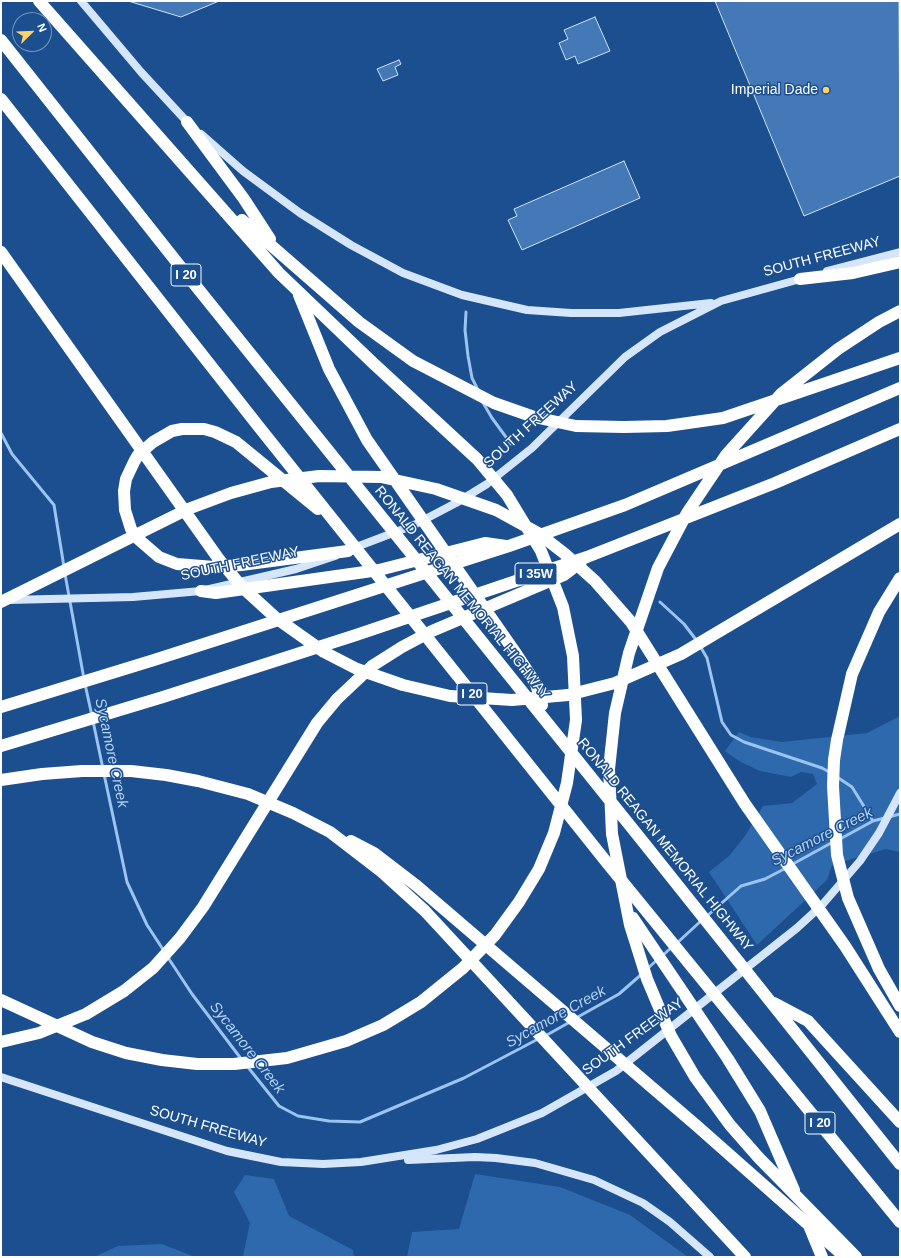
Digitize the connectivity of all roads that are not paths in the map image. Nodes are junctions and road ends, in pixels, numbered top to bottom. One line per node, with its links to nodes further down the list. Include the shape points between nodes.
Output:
1 (39, 1): 6 (highway)
2 (81, 1): 5 (main road, via 141,72)
3 (1, 40): 25 (highway, RONALD REAGAN MEMORIAL HIGHWAY / I 20)
4 (1, 99): 16 (highway, I 20)
5 (188, 122): 11 (main road, via 243,171 351,246 403,273 462,295 527,310 571,313 663,310); 25 (highway, via 244,199 279,253 346,404 367,440 536,684)
6 (209, 191): 13 (highway, via 359,322 413,361 494,403 534,417 576,426 624,427 667,426 723,418); 31 (highway, via 279,273 477,459 507,495 528,527 558,592 573,656 576,720 564,799 554,833 539,869 519,902 485,946 463,968 421,1002 383,1025 346,1041 304,1054 268,1061 234,1064 173,1061 126,1053 92,1042)
7 (1, 252): 17 (highway, via 218,558 250,596 289,629 324,652 357,669 418,690 463,698 512,700 568,695 615,683 686,652)
8 (900, 252): 10 (main road, SOUTH FREEWAY)
9 (900, 262): 10 (highway, via 854,273)
10 (800, 278): 11 (main road, SOUTH FREEWAY)
11 (721, 302): 19 (main road, SOUTH FREEWAY, via 673,324 642,343 516,462 477,490 414,525)
12 (900, 311): 45 (highway, via 838,349 782,394 740,438 697,496 658,568 638,623 619,694 609,769 612,834 630,925 647,979 672,1036 695,1077 730,1125)
13 (900, 358)
14 (900, 388): 18 (highway, I 35W, via 625,505)
15 (900, 429): 20 (highway, I 35W, via 775,483)
16 (336, 523): 19 (highway, via 236,442 204,429 172,431 153,442 138,455 128,475 124,491 125,510 137,538 159,557 177,564 241,565); 30 (highway, I 20)
17 (900, 524)
18 (509, 546): 22 (highway, via 485,543 379,570 216,593); 24 (highway, I 35W)
19 (348, 551): 22 (main road, SOUTH FREEWAY, via 314,564)
20 (587, 557): 26 (highway, I 35W, via 356,635); 35 (highway, via 564,575 448,623 372,666 326,712 308,737 221,879 172,948 143,977 86,1014 39,1033)
21 (900, 578): 33 (highway, via 879,612 852,674 837,740 833,786 837,855 848,898 879,969)
22 (201, 591): 23 (main road, SOUTH FREEWAY, via 133,597)
23 (1, 601): 34 (highway, via 188,509 271,482 319,476 381,477 436,489 496,510 538,533 560,550 595,580 628,618 745,804 831,926)
24 (1, 707)
25 (547, 722): 32 (highway, RONALD REAGAN MEMORIAL HIGHWAY / I 20)
26 (1, 746)
27 (1, 780): 29 (highway, via 82,770 182,777 258,798 293,812)
28 (900, 793): 38 (main road, SOUTH FREEWAY, via 879,833 860,861 830,896 797,928 637,1056 560,1104 506,1128 460,1144)
29 (330, 832): 42 (highway, via 413,898); 44 (highway, via 374,853 418,886)
30 (608, 864): 40 (highway, I 20); 43 (highway, via 637,926 760,1111)
31 (1, 1000)
32 (770, 1000): 37 (highway, via 808,1021); 39 (highway, RONALD REAGAN MEMORIAL HIGHWAY / I 20)
33 (900, 1006)
34 (900, 1032)
35 (1, 1042)
36 (1, 1077): 38 (main road, SOUTH FREEWAY, via 246,1156 302,1164)
37 (900, 1122)
38 (361, 1162): 41 (main road, via 475,1157 515,1160 552,1168 594,1180 643,1203 670,1222)
39 (900, 1164)
40 (900, 1222)
41 (710, 1257)
42 (744, 1257)
43 (822, 1257)
44 (845, 1257)
45 (856, 1257)

